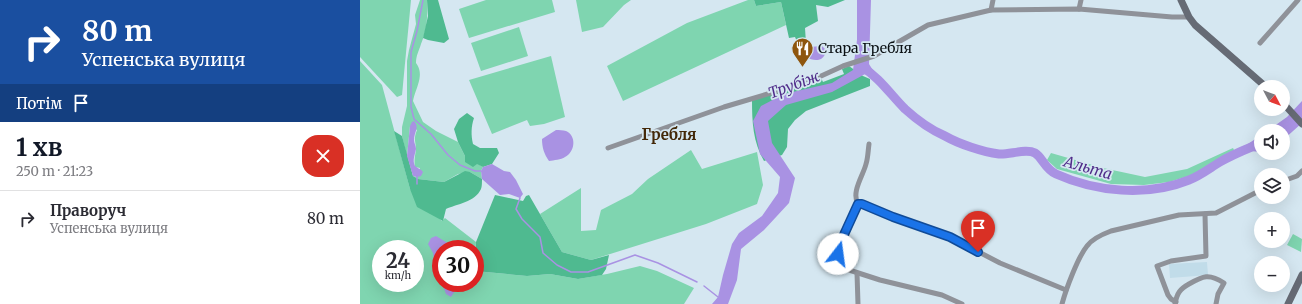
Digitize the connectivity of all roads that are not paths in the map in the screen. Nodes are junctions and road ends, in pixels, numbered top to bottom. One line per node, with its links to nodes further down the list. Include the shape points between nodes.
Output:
1 (993, 0): 6 (street)
2 (1081, 0): 5 (street)
3 (1181, 0): 7 (main road)
4 (1298, 0): 8 (street)
5 (1079, 9): 6 (street); 7 (street)
6 (991, 10): 13 (street, via 928,24 874,56 808,82 724,107)
7 (1189, 17): 9 (main road)
8 (1260, 43)
9 (1258, 80)
10 (1290, 111): 11 (main road)
11 (1302, 124)
12 (869, 144): 17 (street, via 867,163 856,192 855,199)
13 (608, 148)
14 (1302, 171): 15 (street)
15 (1290, 178)
16 (1254, 194): 18 (street, via 1221,211)
17 (858, 204): 19 (street, via 842,239 838,258 843,268); 21 (street, via 864,204 950,237 1000,263)
18 (1205, 214): 21 (street, via 1179,215 1102,235 1086,247); 22 (street, via 1206,256 1171,261 1157,266 1168,295)
19 (856, 273): 23 (street); 24 (street, via 942,295)
20 (1302, 275): 27 (main road)
21 (1066, 290): 25 (street)
22 (1175, 303): 26 (street, via 1181,288 1199,278 1210,277 1224,283)
23 (858, 304)
24 (962, 304)
25 (1062, 304)
26 (1216, 304)
27 (1288, 304)

